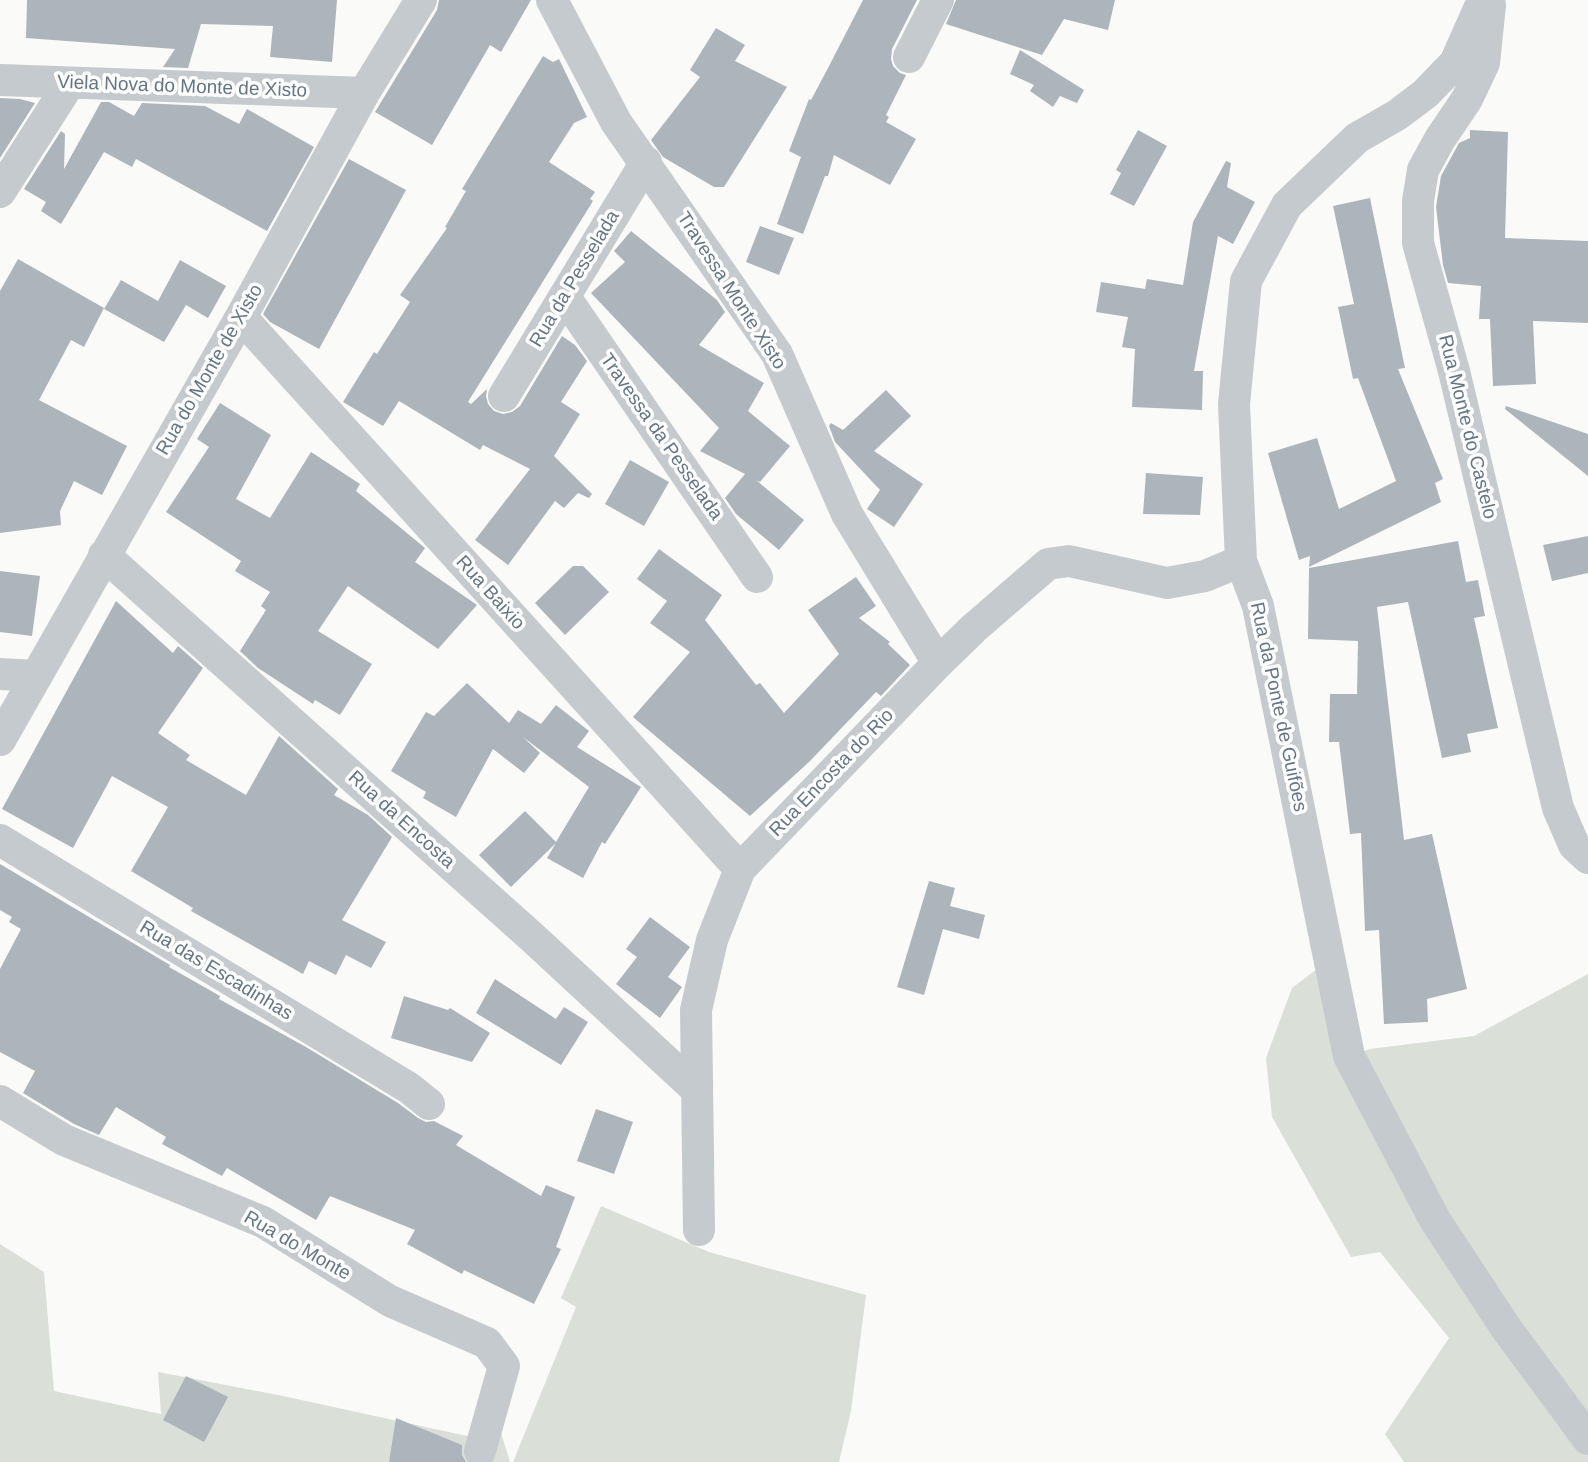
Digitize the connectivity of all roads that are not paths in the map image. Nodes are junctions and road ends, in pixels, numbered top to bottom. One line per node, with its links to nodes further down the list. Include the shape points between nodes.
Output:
1 (421, 0): 9 (street, Rua do Monte de Xisto)
2 (552, 0): 10 (street, Travessa Monte Xisto, via 617,122)
3 (938, 0): 6 (street)
4 (1483, 0): 16 (street, Rua da Ponte de Guifões, via 1455,63 1425,94 1357,138 1287,205 1246,281 1234,404)
5 (1491, 0): 23 (street, Rua Monte do Castelo, via 1484,63 1423,170 1418,243 1454,371 1558,808 1574,845)
6 (909, 57)
7 (0, 80): 8 (street, Viela Nova do Monte de Xisto)
8 (69, 84): 9 (street, Viela Nova do Monte de Xisto); 11 (street)
9 (364, 93): 13 (street, Rua do Monte de Xisto)
10 (646, 162): 12 (street, Rua da Pesselada); 18 (street, Travessa Monte Xisto, via 777,354 848,514)
11 (0, 192)
12 (565, 297): 14 (street, Rua da Pesselada); 17 (street, Travessa da Pesselada)
13 (241, 317): 15 (street, Rua do Monte de Xisto); 24 (street, Rua Baixio)
14 (504, 396)
15 (104, 555): 20 (street, Rua do Monte de Xisto); 25 (street, Rua da Encosta)
16 (1241, 561): 18 (street, Rua Encosta do Rio, via 1205,576 1167,583 1069,561 1048,564); 29 (street, Rua da Ponte de Guifões, via 1258,606 1349,1056 1435,1220 1506,1328)
17 (757, 577)
18 (938, 663): 24 (street, Rua Encosta do Rio)
19 (0, 674): 20 (street)
20 (35, 676): 21 (street, Rua do Monte de Xisto)
21 (0, 740)
22 (0, 840): 27 (street, Rua das Escadinhas)
23 (1588, 858)
24 (740, 869): 25 (street, Rua Encosta do Rio, via 712,940 696,1010)
25 (695, 1089): 28 (street, Rua Encosta do Rio)
26 (0, 1101): 30 (street, Rua do Monte, via 64,1140 262,1222 390,1301 487,1343 504,1366)
27 (429, 1104)
28 (699, 1230)
29 (1588, 1439)
30 (480, 1451)

